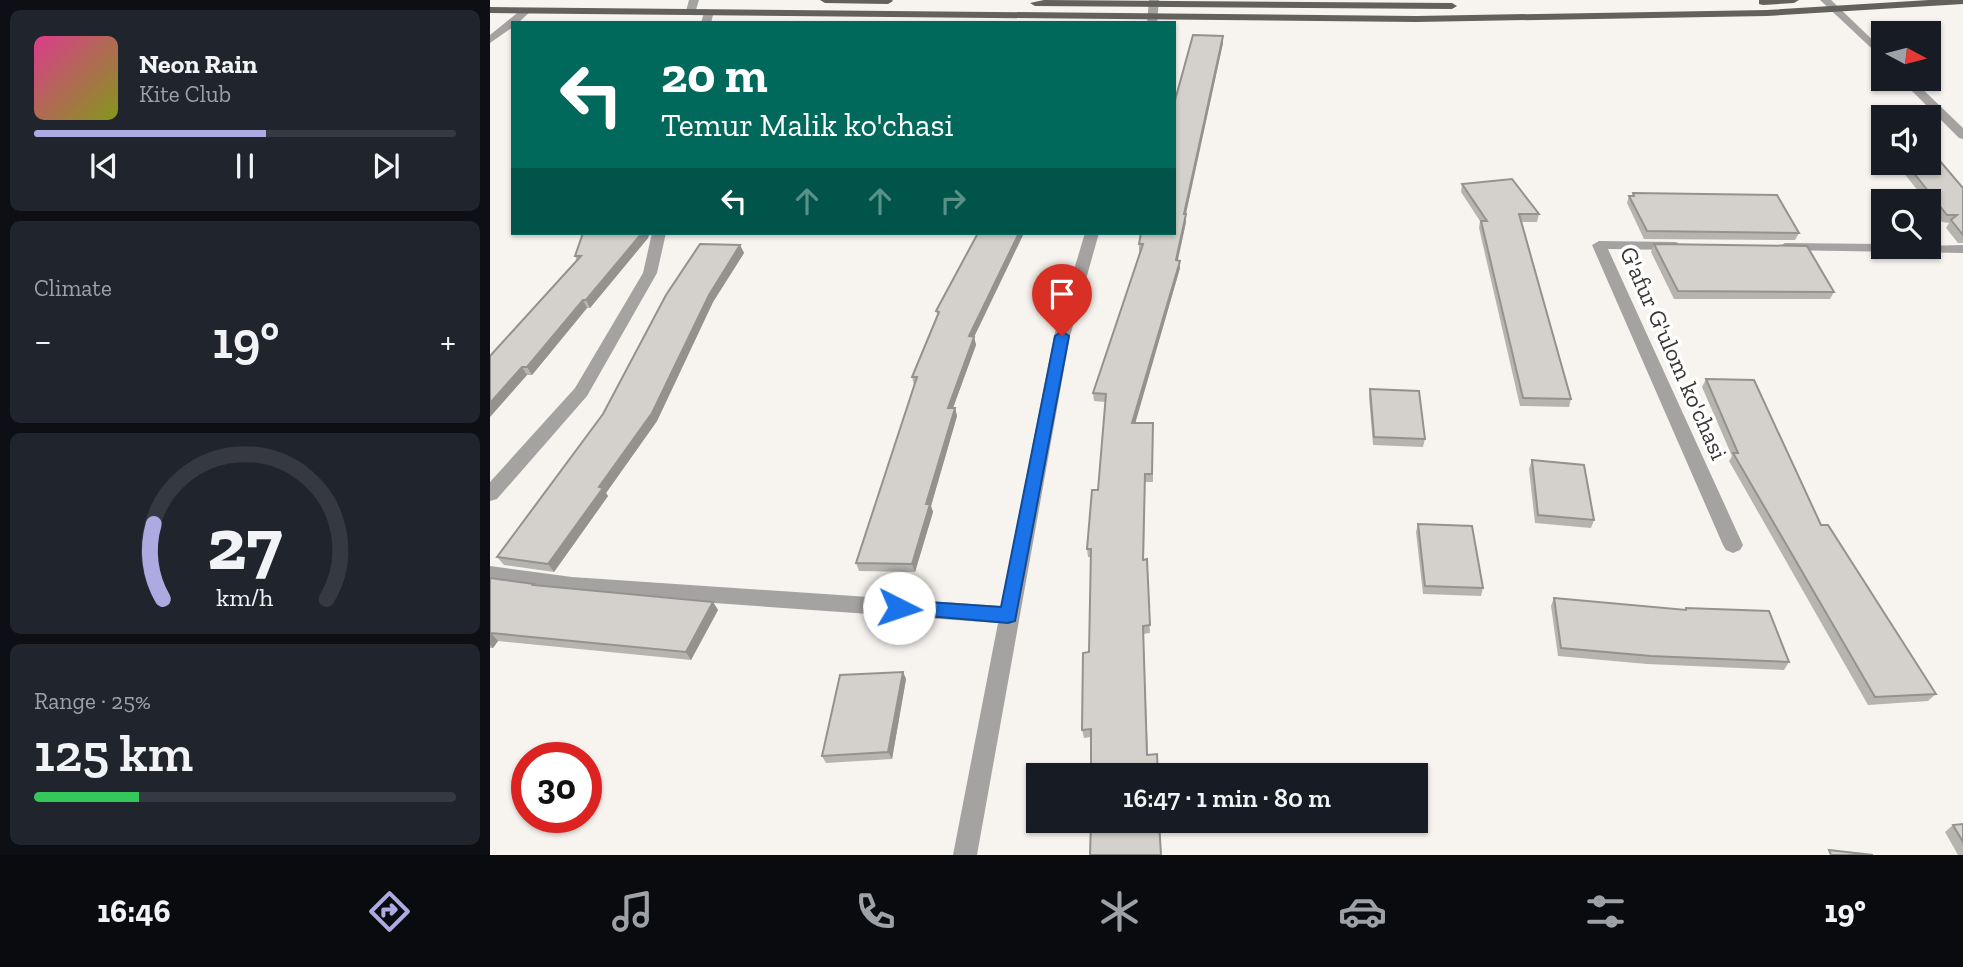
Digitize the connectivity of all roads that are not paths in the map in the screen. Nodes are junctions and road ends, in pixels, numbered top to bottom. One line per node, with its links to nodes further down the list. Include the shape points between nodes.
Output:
1 (825, 0): 4 (main road)
2 (1794, 0): 7 (main road, via 1436,7)
3 (1825, 0): 11 (street)
4 (894, 1)
5 (1963, 1): 11 (main road)
6 (1017, 2): 7 (main road)
7 (1154, 2): 13 (street)
8 (692, 5): 10 (main road); 12 (main road)
9 (490, 10): 10 (main road)
10 (526, 10): 14 (street)
11 (1838, 11): 13 (main road, via 1588,18); 17 (street)
12 (708, 17): 13 (main road)
13 (1153, 20)
14 (513, 21)
15 (511, 22): 16 (street)
16 (490, 40)
17 (1871, 43)
18 (1918, 91): 19 (street)
19 (1963, 135)
20 (659, 235): 25 (street, via 650,273 581,392)
21 (1091, 235): 28 (street, via 1062,336)
22 (1697, 246): 26 (street, G'afur G'ulom ko'chasi, via 1599,245)
23 (1767, 247): 24 (street)
24 (1963, 249)
25 (490, 494)
26 (1733, 545)
27 (490, 574): 28 (street, via 572,585)
28 (1008, 615): 29 (street)
29 (965, 855)

